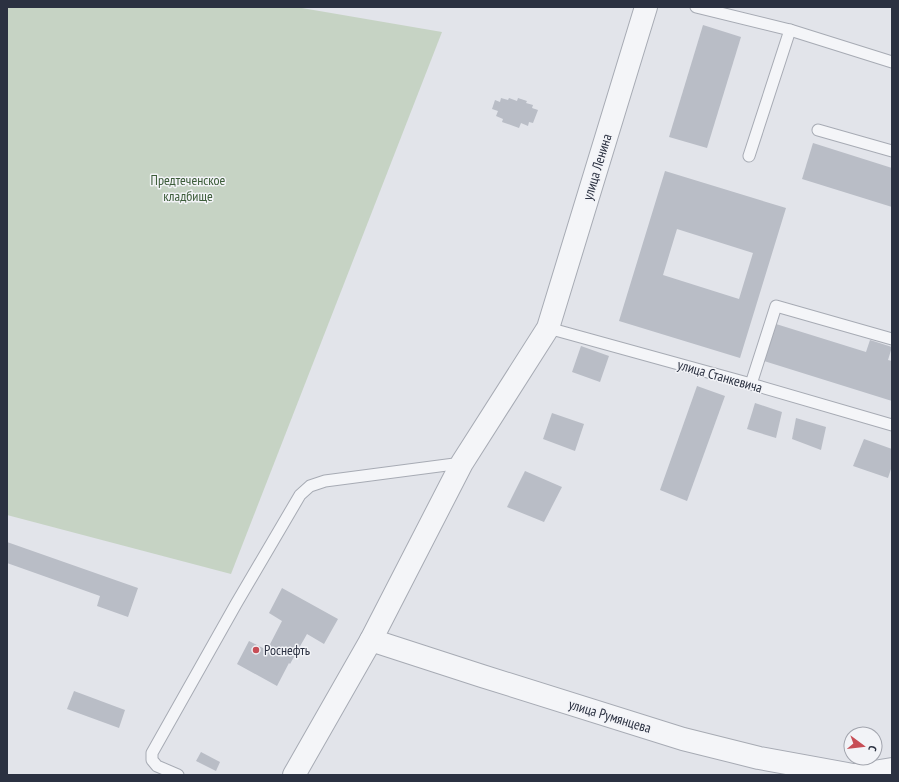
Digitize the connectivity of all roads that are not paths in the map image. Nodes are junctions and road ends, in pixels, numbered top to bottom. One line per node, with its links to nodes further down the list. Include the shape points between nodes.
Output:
1 (646, 7): 8 (street, улица Ленина)
2 (696, 7): 3 (lane)
3 (790, 30): 4 (lane); 7 (lane)
4 (892, 62)
5 (818, 130): 6 (lane)
6 (892, 152)
7 (749, 156)
8 (548, 328): 10 (lane, улица Станкевича); 12 (street, улица Ленина)
9 (892, 339): 10 (lane, via 776,306)
10 (751, 384): 11 (lane, улица Станкевича)
11 (892, 425)
12 (462, 463): 13 (street, улица Ленина); 15 (lane, via 325,481 310,486 300,495 152,753 152,760 157,766)
13 (372, 640): 16 (street, улица Ленина); 17 (street, улица Румянцева, via 683,739 759,758)
14 (892, 769): 17 (street, улица Румянцева)
15 (178, 775)
16 (294, 775)
17 (854, 775)

